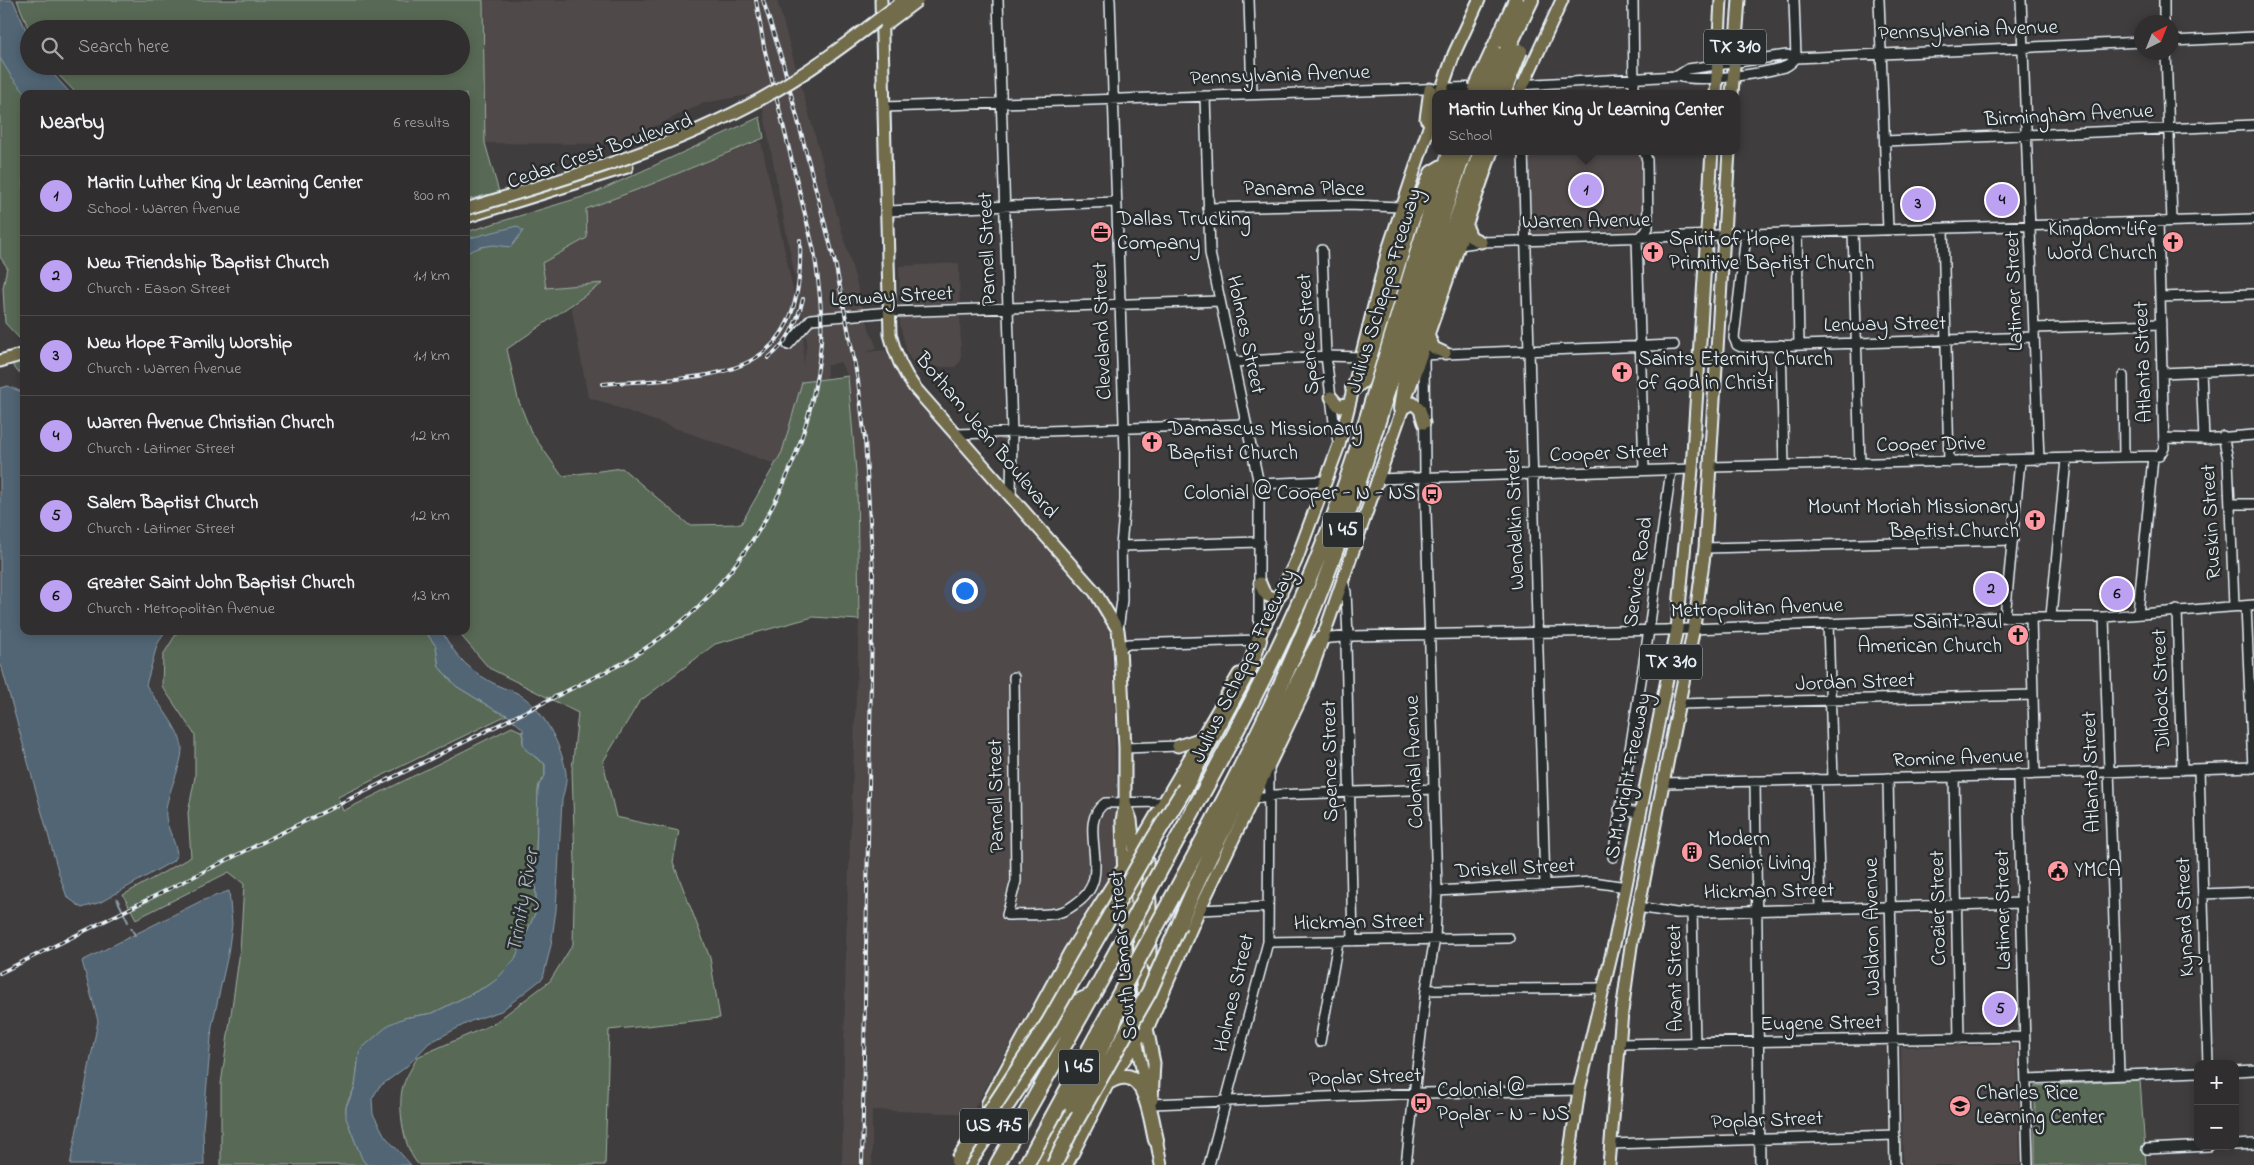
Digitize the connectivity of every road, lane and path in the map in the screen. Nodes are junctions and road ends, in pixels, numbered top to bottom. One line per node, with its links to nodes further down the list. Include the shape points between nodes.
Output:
1 (881, 0): 45 (main road, Botham Jean Boulevard)
2 (904, 0): 64 (main road, Cedar Crest Boulevard, bridge, via 806,71 727,116 670,143 613,164)
3 (918, 0): 67 (main road, Cedar Crest Boulevard, bridge, via 816,74 700,138 620,169)
4 (998, 0): 44 (street, Parnell Street)
5 (1110, 0): 43 (street, Cleveland Street)
6 (1249, 0): 41 (street)
7 (1479, 0): 34 (main road)
8 (1562, 0): 32 (main road)
9 (1633, 0): 30 (street)
10 (1721, 0): 27 (main road, TX 310)
11 (1739, 0): 26 (main road, TX 310)
12 (1794, 0): 24 (street)
13 (1879, 0): 23 (street)
14 (2021, 0): 21 (street, Latimer Street)
15 (2164, 0): 17 (street)
16 (1524, 3): 22 (highway); 35 (highway, bridge, via 1492,50)
17 (2164, 15)
18 (2254, 37): 19 (street)
19 (2179, 40)
20 (2134, 42): 21 (street, Pennsylvania Avenue)
21 (2024, 47): 23 (street, Pennsylvania Avenue); 50 (street, Latimer Street)
22 (1514, 50): 36 (highway, bridge); 37 (highway, bridge)
23 (1882, 52): 24 (street, Pennsylvania Avenue); 52 (street)
24 (1796, 58): 26 (street, Pennsylvania Avenue, via 1787,55); 29 (street, Pennsylvania Avenue, via 1786,67)
25 (2166, 60): 49 (street)
26 (1734, 62): 27 (street, Pennsylvania Avenue); 29 (main road, TX 310)
27 (1718, 64): 28 (street, Pennsylvania Avenue, via 1688,69); 31 (main road, TX 310)
28 (1677, 76): 30 (street, Pennsylvania Avenue); 31 (street, Pennsylvania Avenue, via 1690,80)
29 (1733, 76): 31 (street, Pennsylvania Avenue); 40 (main road, TX 310)
30 (1635, 78): 32 (street, Pennsylvania Avenue); 38 (street)
31 (1717, 78): 39 (main road, TX 310)
32 (1521, 89): 34 (street, Pennsylvania Avenue)
33 (1432, 90): 41 (street, Pennsylvania Avenue)
34 (1438, 90)
35 (1476, 90)
36 (1490, 90)
37 (1504, 90)
38 (1634, 90)
39 (1716, 90)
40 (1732, 90)
41 (1252, 94): 42 (street, Pennsylvania Avenue)
42 (1205, 96): 43 (street, Pennsylvania Avenue); 65 (street, Holmes Street)
43 (1112, 98): 44 (street, Pennsylvania Avenue); 61 (street, Cleveland Street)
44 (1002, 103): 45 (street, Pennsylvania Avenue); 62 (street, Parnell Street)
45 (884, 107): 66 (main road, Botham Jean Boulevard)
46 (1432, 110): 51 (main road)
47 (1432, 118): 51 (main road, Julius Schepps Freeway)
48 (2254, 125): 49 (street, Birmingham Avenue)
49 (2168, 129): 50 (street, Birmingham Avenue); 70 (street)
50 (2028, 136): 52 (street, Birmingham Avenue); 72 (street, Latimer Street)
51 (1423, 140): 63 (main road, Julius Schepps Freeway)
52 (1885, 142): 74 (street)
53 (1464, 155): 227 (highway, Julius Schepps Freeway / I 45, bridge, via 1317,601 1258,732)
54 (1479, 155): 118 (highway, via 1406,374)
55 (1491, 155): 71 (main road)
56 (1523, 155): 81 (street, Wendelkin Street)
57 (1645, 155): 80 (street, via 1648,228)
58 (1712, 155): 79 (main road, S M Wright Freeway / TX 310)
59 (1729, 155): 78 (main road, S M Wright Freeway / TX 310)
60 (1449, 157): 115 (highway, via 1432,173 1420,200 1362,381); 231 (highway, Julius Schepps Freeway / I 45, bridge, via 1350,469 1320,553 1264,677)
61 (1115, 202): 62 (street); 88 (street, Cleveland Street)
62 (1004, 206): 66 (street); 89 (street, Parnell Street)
63 (1401, 207): 65 (street, Panama Place); 108 (main road, Julius Schepps Freeway)
64 (470, 208)
65 (1208, 208): 87 (street, Holmes Street, via 1210,253)
66 (887, 211): 90 (main road, Botham Jean Boulevard)
67 (470, 216)
68 (2254, 219): 70 (street, Warren Avenue)
69 (2158, 221): 70 (street, Warren Avenue); 72 (street, Warren Avenue); 86 (street, Atlanta Street)
70 (2172, 221)
71 (1466, 226): 82 (main road, via 1471,238); 83 (main road)
72 (2030, 227): 73 (street, Warren Avenue); 92 (street, Latimer Street)
73 (1943, 229): 74 (street, Warren Avenue); 94 (street)
74 (1888, 230): 75 (street, Warren Avenue)
75 (1853, 231): 76 (street, Warren Avenue); 95 (street)
76 (1797, 233): 77 (street, Warren Avenue); 96 (street)
77 (1746, 234): 78 (street, Warren Avenue); 99 (street, Lenway Street, via 1734,338 1741,347)
78 (1724, 235): 79 (street, Warren Avenue); 137 (main road, S M Wright Freeway / TX 310)
79 (1706, 236): 80 (street, Warren Avenue); 139 (main road, S M Wright Freeway / TX 310)
80 (1637, 238): 81 (street, Warren Avenue); 100 (street)
81 (1525, 241): 82 (street, Warren Avenue); 102 (street, Wendelkin Street)
82 (1481, 242): 83 (street, Warren Avenue)
83 (1459, 245): 93 (main road)
84 (1322, 250): 107 (street, Spence Street)
85 (2254, 294): 86 (street)
86 (2160, 297): 91 (street, Atlanta Street)
87 (1220, 301): 88 (street, Lenway Street); 110 (street, Holmes Street)
88 (1119, 305): 89 (street, Lenway Street); 121 (street, Cleveland Street)
89 (1008, 309): 90 (street, Lenway Street); 122 (street, Parnell Street)
90 (890, 312): 97 (street, Lenway Street, via 811,319); 123 (main road, Botham Jean Boulevard, via 890,334 903,372)
91 (2161, 324): 92 (street, Lenway Street); 113 (street, Atlanta Street)
92 (2034, 333): 94 (street, Lenway Street); 131 (street, Latimer Street)
93 (1428, 335): 104 (main road, via 1434,348); 106 (main road)
94 (1946, 341): 95 (street, Lenway Street); 134 (street)
95 (1856, 342): 96 (street, Lenway Street); 135 (street)
96 (1799, 344): 99 (street, Lenway Street)
97 (788, 345)
98 (1674, 345): 100 (street)
99 (1781, 345): 136 (street)
100 (1639, 346): 102 (street); 138 (street)
101 (20, 347): 103 (main road)
102 (1528, 350): 104 (street); 141 (street, Wendelkin Street)
103 (0, 353)
104 (1445, 353): 106 (street)
105 (20, 355): 109 (main road)
106 (1423, 355): 118 (main road); 119 (street, Colonial Avenue)
107 (1326, 356): 108 (street); 110 (street); 116 (street, Spence Street)
108 (1361, 356): 115 (main road, Julius Schepps Freeway)
109 (0, 361)
110 (1234, 362): 120 (street, Holmes Street)
111 (2254, 369): 112 (street)
112 (2201, 371): 113 (street); 127 (street, Ruskin Street)
113 (2162, 373): 126 (street, Atlanta Street)
114 (2123, 376): 129 (street)
115 (1353, 388): 117 (main road, Julius Schepps Freeway)
116 (1330, 397): 117 (main road, via 1339,406); 128 (street, Spence Street)
117 (1349, 403): 128 (main road, Julius Schepps Freeway)
118 (1401, 409): 119 (main road, via 1413,403 1420,410); 143 (main road)
119 (1424, 423): 142 (street, Colonial Avenue)
120 (1246, 424): 121 (street); 145 (street, Holmes Street)
121 (1124, 429): 122 (street); 151 (street, Cleveland Street, via 1125,501)
122 (1012, 433): 123 (street); 146 (street, Parnell Street)
123 (956, 434): 146 (main road, Botham Jean Boulevard)
124 (2254, 435): 125 (street)
125 (2223, 436): 127 (street); 147 (street, Ruskin Street, via 2228,459)
126 (2164, 438): 127 (street); 130 (street, Atlanta Street, via 2162,453)
127 (2204, 439)
128 (1339, 445): 144 (main road, Julius Schepps Freeway)
129 (2124, 457): 130 (street, Cooper Drive); 132 (street, Cooper Drive)
130 (2153, 457): 159 (street, Atlanta Street)
131 (2039, 460): 132 (street, Cooper Drive); 133 (street, Cooper Drive)
132 (2066, 460): 160 (street)
133 (2020, 461): 134 (street, Cooper Drive); 149 (street)
134 (1949, 462): 135 (street, Cooper Drive)
135 (1860, 464): 136 (street, Cooper Drive)
136 (1784, 465): 137 (street, Cooper Drive)
137 (1711, 467): 152 (main road, S M Wright Freeway / TX 310)
138 (1644, 469): 140 (street, Cooper Street); 141 (street, Cooper Street)
139 (1692, 469): 140 (street, Cooper Street); 166 (main road, S M Wright Freeway / TX 310)
140 (1670, 470): 168 (street, Service Road)
141 (1533, 474): 142 (street, Cooper Street); 169 (street, Wendelkin Street)
142 (1425, 477): 143 (street, Cooper Street); 170 (street, Colonial Avenue)
143 (1376, 479): 153 (main road)
144 (1326, 481): 145 (street); 155 (main road, Julius Schepps Freeway)
145 (1259, 484): 150 (street, Holmes Street)
146 (1011, 497): 167 (main road, Botham Jean Boulevard, via 1095,592)
147 (2230, 504): 148 (street); 156 (street, Ruskin Street)
148 (2254, 504)
149 (2013, 540): 152 (street); 161 (street)
150 (1260, 542): 151 (street); 154 (street, Holmes Street)
151 (1121, 546): 167 (street, Cleveland Street, via 1122,600)
152 (1705, 548): 165 (main road, S M Wright Freeway / TX 310)
153 (1343, 581): 171 (street, Spence Street); 172 (main road)
154 (1260, 583): 155 (main road, via 1268,596); 173 (street, Holmes Street)
155 (1281, 594): 173 (main road, Julius Schepps Freeway)
156 (2234, 605): 157 (street, Metropolitan Avenue); 158 (street, Metropolitan Avenue)
157 (2250, 606): 184 (street)
158 (2177, 610): 159 (street, Metropolitan Avenue); 185 (street, Dildock Street)
159 (2138, 614): 163 (street, Metropolitan Avenue)
160 (2051, 616): 162 (street, Metropolitan Avenue); 163 (street, Metropolitan Avenue)
161 (2005, 617): 162 (street, Metropolitan Avenue); 164 (street, Metropolitan Avenue)
162 (2031, 617): 176 (street)
163 (2104, 617): 187 (street, Atlanta Street)
164 (1828, 623): 165 (street, Metropolitan Avenue); 177 (street)
165 (1694, 627): 166 (street, Metropolitan Avenue); 178 (main road, S M Wright Freeway / TX 310)
166 (1677, 629): 168 (street, Metropolitan Avenue); 203 (main road, S M Wright Freeway / TX 310)
167 (1118, 630): 174 (main road, Botham Jean Boulevard)
168 (1649, 630): 169 (street, Metropolitan Avenue); 202 (street, Service Road)
169 (1536, 632): 170 (street, Metropolitan Avenue); 208 (street, Wendelkin Street)
170 (1429, 634): 171 (street, Metropolitan Avenue); 196 (street, Colonial Avenue)
171 (1348, 638): 172 (street, Metropolitan Avenue); 197 (street, Spence Street)
172 (1321, 639): 183 (main road, via 1304,692); 267 (highway, bridge, via 1201,874 1149,992)
173 (1259, 640): 174 (street, via 1129,644); 179 (main road, Julius Schepps Freeway); 263 (highway, bridge, via 1250,667 1185,788 1049,1022)
174 (1120, 647): 181 (main road, Botham Jean Boulevard)
175 (1014, 677): 201 (street, Parnell Street, via 1016,881 1008,914 1057,913 1080,902 1094,884 1095,812 1105,803)
176 (2033, 694): 177 (street, Jordan Street); 189 (street)
177 (1832, 701): 178 (street, Jordan Street); 192 (street)
178 (1678, 704): 195 (main road, S M Wright Freeway / TX 310)
179 (1202, 738): 180 (main road); 182 (main road, Julius Schepps Freeway)
180 (1178, 746): 181 (street); 182 (main road)
181 (1125, 748): 201 (main road, Botham Jean Boulevard)
182 (1191, 755): 200 (main road, Julius Schepps Freeway)
183 (1269, 766): 198 (street, Holmes Street); 199 (main road)
184 (2253, 768): 186 (street, Romine Avenue)
185 (2182, 770): 186 (street, Romine Avenue); 187 (street, Romine Avenue)
186 (2199, 770): 212 (street, Kynard Street)
187 (2110, 771): 189 (street, Romine Avenue); 248 (street, Atlanta Street)
188 (2018, 774): 189 (street, Romine Avenue); 190 (street, Romine Avenue); 213 (street, Latimer Street)
189 (2036, 774)
190 (1954, 777): 191 (street, Romine Avenue); 214 (street, Crozier Street)
191 (1888, 778): 192 (street, Romine Avenue); 218 (street, Waldron Avenue)
192 (1833, 779): 193 (street, Romine Avenue)
193 (1816, 780): 194 (street, Romine Avenue); 217 (street)
194 (1755, 781): 195 (street, Romine Avenue); 220 (street)
195 (1663, 783): 216 (main road, S M Wright Freeway / TX 310)
196 (1435, 789): 197 (street); 210 (street, Colonial Avenue)
197 (1350, 792): 198 (street); 224 (street, Spence Street)
198 (1270, 796): 199 (street); 215 (street, Holmes Street)
199 (1251, 798): 219 (main road)
200 (1164, 802): 201 (street); 204 (main road, Julius Schepps Freeway)
201 (1125, 803): 205 (main road, South Lamar Street, via 1132,820); 207 (main road, Botham Jean Boulevard)
202 (1619, 810): 203 (street); 206 (street, Service Road)
203 (1640, 813): 209 (main road, S M Wright Freeway / TX 310)
204 (1144, 836): 205 (main road, Julius Schepps Freeway); 228 (main road, via 1148,865 1150,959 1157,969)
205 (1134, 851): 207 (main road, Julius Schepps Freeway); 234 (main road, South Lamar Street)
206 (1613, 857)
207 (1123, 871): 232 (main road, South Lamar Street); 263 (highway, bridge, via 1056,979)
208 (1545, 885): 209 (street, Driskell Street, via 1594,882); 210 (street, Driskell Street)
209 (1626, 887): 229 (main road, S M Wright Freeway / TX 310)
210 (1437, 891): 222 (street, Colonial Avenue)
211 (2254, 892): 212 (street)
212 (2203, 894): 244 (street, Kynard Street)
213 (2022, 903): 214 (street, Hickman Street); 236 (street, Latimer Street)
214 (1956, 906): 218 (street, Hickman Street); 237 (street, Crozier Street)
215 (1268, 907): 219 (street); 225 (street, Holmes Street)
216 (1638, 908): 221 (street, Hickman Street); 242 (main road, S M Wright Freeway / TX 310)
217 (1820, 908): 218 (street, Hickman Street); 220 (street, Hickman Street)
218 (1891, 908): 239 (street, Waldron Avenue)
219 (1199, 910): 228 (main road)
220 (1757, 910): 221 (street, Hickman Street); 241 (street)
221 (1692, 912): 243 (street, Avant Street)
222 (1435, 938): 223 (street, Hickman Street); 224 (street, Hickman Street); 230 (street, Colonial Avenue)
223 (1509, 938)
224 (1353, 941): 226 (street, Hickman Street)
225 (1268, 942): 226 (street, Hickman Street); 253 (street, Holmes Street)
226 (1338, 942): 240 (street)
227 (1133, 968): 265 (highway, Julius Schepps Freeway / I 45, bridge); 266 (highway, US 175, bridge, via 1112,1027)
228 (1173, 970): 233 (main road)
229 (1604, 988): 230 (street); 251 (main road, S M Wright Freeway / TX 310)
230 (1426, 990): 252 (street, Colonial Avenue)
231 (1093, 995): 263 (highway, US 175, via 1075,1003); 264 (highway, Julius Schepps Freeway / I 45)
232 (1128, 1001): 234 (main road); 238 (main road, South Lamar Street)
233 (1157, 1008): 234 (main road); 235 (main road)
234 (1144, 1013): 235 (main road, South Lamar Street)
235 (1147, 1029): 238 (main road); 254 (main road, South Lamar Street, via 1155,1078)
236 (2024, 1037): 237 (street, Eugene Street); 249 (street, Latimer Street)
237 (1959, 1039): 239 (street, Eugene Street)
238 (1136, 1040): 250 (highway); 254 (main road, South Lamar Street)
239 (1892, 1040): 241 (street, Eugene Street); 255 (street, Waldron Avenue)
240 (1320, 1042)
241 (1760, 1043): 243 (street, Eugene Street); 256 (street)
242 (1619, 1044): 243 (street, Eugene Street); 258 (main road, S M Wright Freeway / TX 310)
243 (1695, 1044)
244 (2208, 1060)
245 (2254, 1070): 246 (street)
246 (2239, 1071)
247 (2194, 1072): 248 (street)
248 (2119, 1075): 249 (street)
249 (2026, 1078): 276 (street, Latimer Street)
250 (1107, 1082): 257 (highway, via 1124,1076 1139,1083); 268 (highway)
251 (1579, 1090): 252 (street, Poplar Street); 272 (main road, S M Wright Freeway / TX 310)
252 (1416, 1094): 253 (street, Poplar Street); 271 (street, Colonial Avenue)
253 (1226, 1101): 254 (street, Poplar Street); 270 (street, Holmes Street)
254 (1152, 1104): 257 (main road, South Lamar Street)
255 (1895, 1135): 256 (street, Poplar Street); 275 (street, Waldron Avenue)
256 (1760, 1138): 258 (street, Poplar Street); 274 (street)
257 (1156, 1140): 269 (main road, South Lamar Street)
258 (1610, 1144): 273 (main road, S M Wright Freeway / TX 310)
259 (2254, 1144): 260 (street)
260 (2239, 1145)
261 (2194, 1147): 262 (street)
262 (2147, 1149)
263 (960, 1164)
264 (997, 1165)
265 (1026, 1165)
266 (1042, 1165)
267 (1054, 1165)
268 (1065, 1165)
269 (1161, 1165)
270 (1209, 1165)
271 (1406, 1165)
272 (1568, 1165)
273 (1609, 1165)
274 (1760, 1165)
275 (1895, 1165)
276 (2028, 1165)

